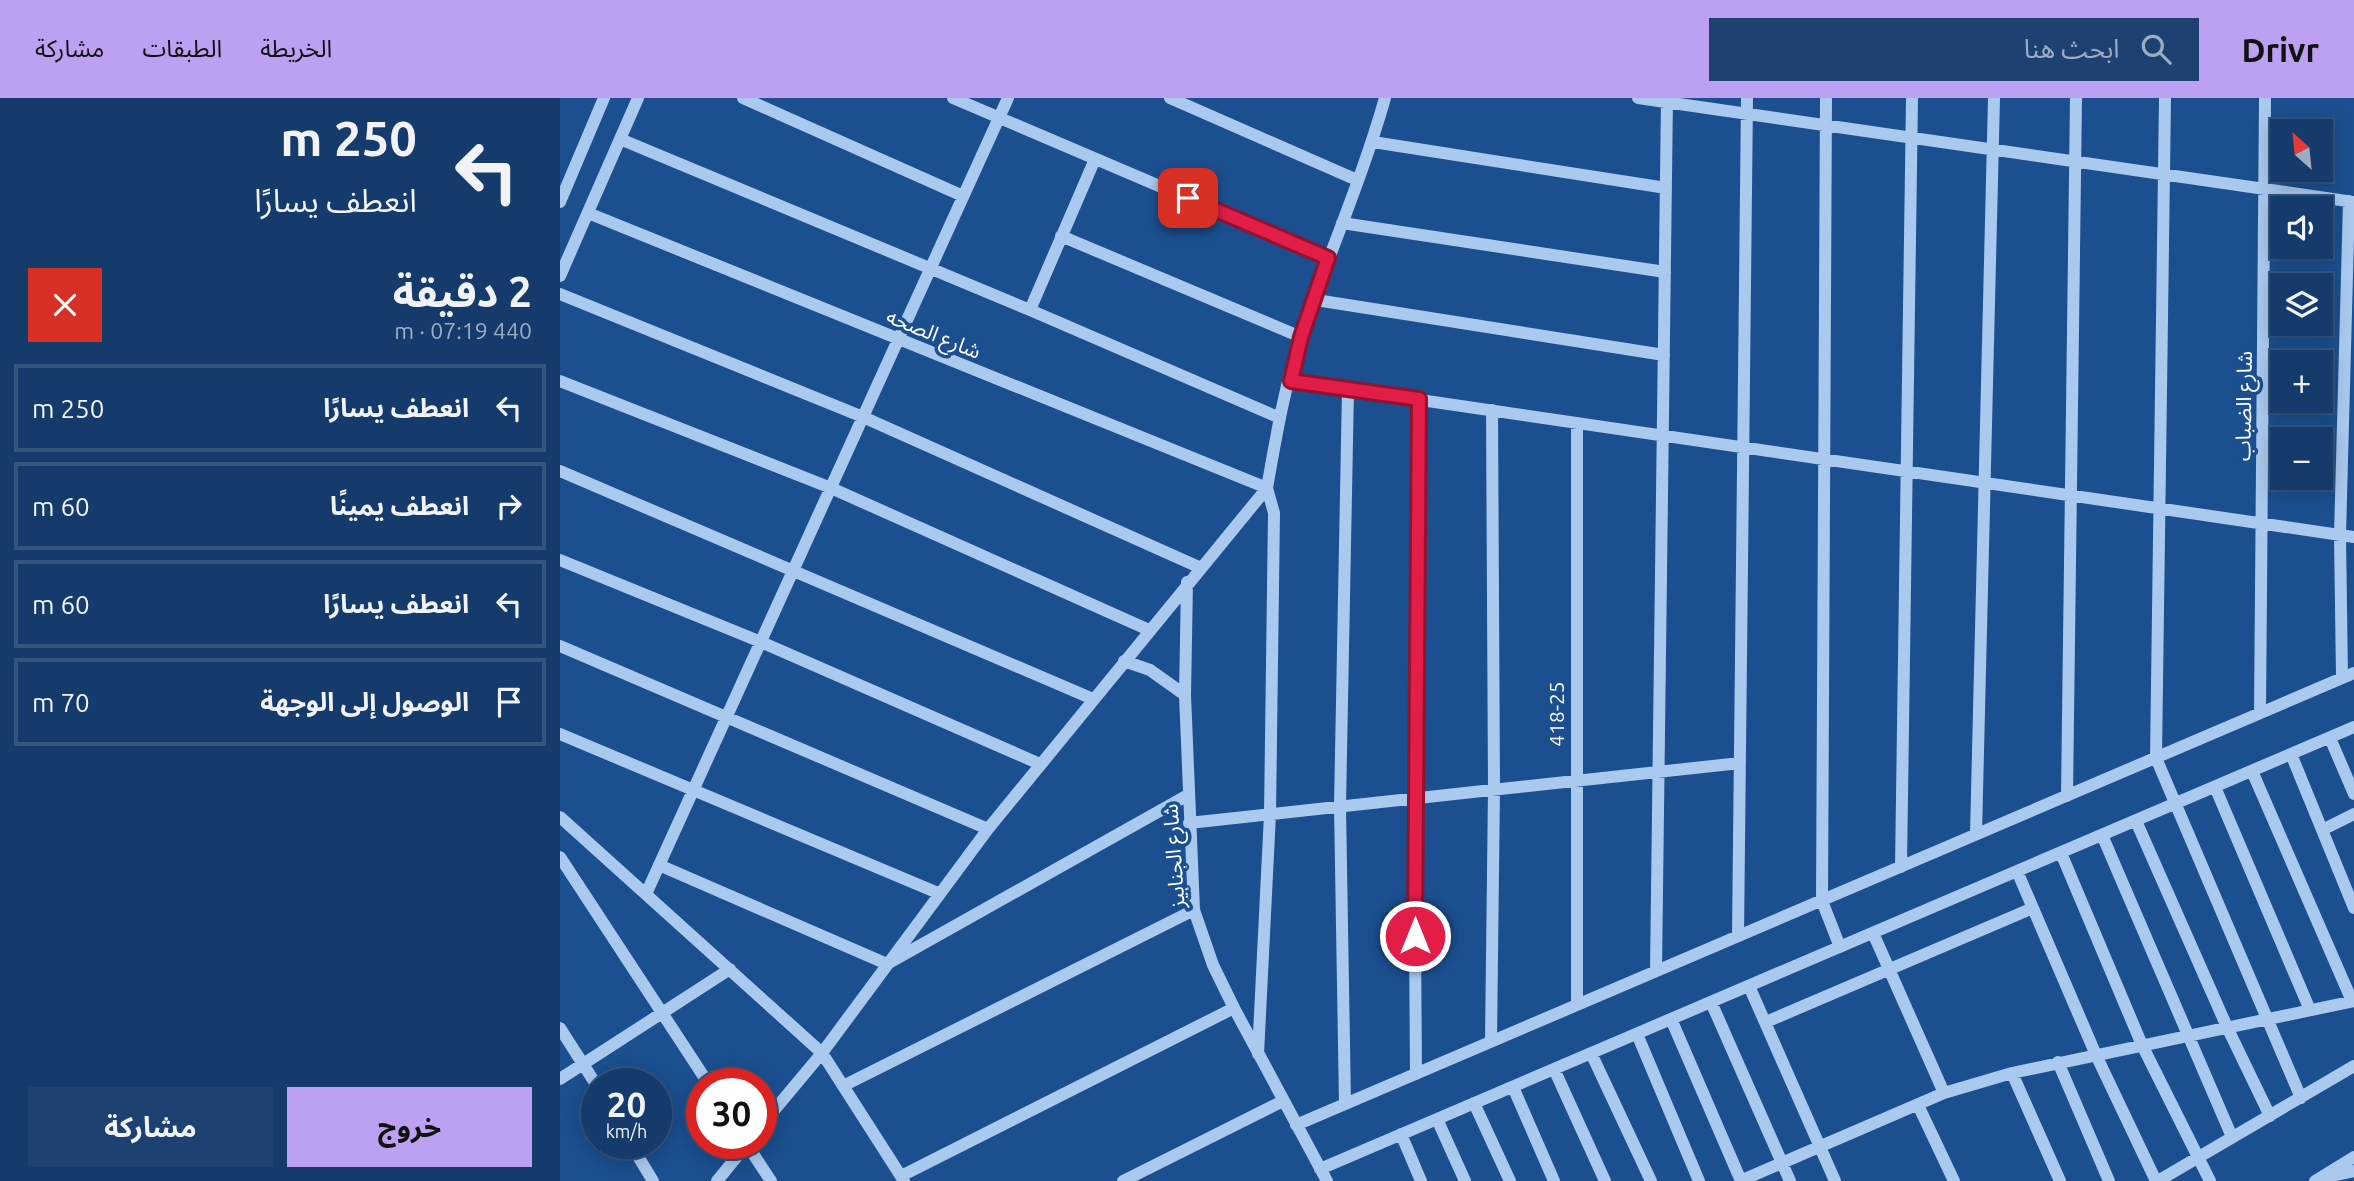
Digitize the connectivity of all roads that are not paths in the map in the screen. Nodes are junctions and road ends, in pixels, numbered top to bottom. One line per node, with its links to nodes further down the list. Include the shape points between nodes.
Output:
1 (604, 98): 32 (street)
2 (638, 98): 22 (street)
3 (743, 98): 31 (street)
4 (953, 98): 19 (street)
5 (1008, 98): 19 (street)
6 (1170, 98): 28 (street)
7 (1370, 98): 17 (street)
8 (1638, 98): 16 (street)
9 (1747, 98): 18 (street)
10 (1826, 98): 20 (street)
11 (1912, 98): 21 (street)
12 (1994, 98): 24 (street)
13 (2076, 98): 26 (street)
14 (2165, 98): 27 (street)
15 (2266, 98): 30 (street, شارع الضباب)
16 (1667, 100): 18 (street); 29 (street)
17 (1385, 101): 23 (street)
18 (1747, 114): 20 (street); 56 (street)
19 (999, 118): 25 (street); 31 (street)
20 (1826, 126): 21 (street); 57 (street)
21 (1911, 138): 24 (street); 59 (street)
22 (620, 139): 34 (street); 38 (street)
23 (1373, 142): 28 (street); 29 (street)
24 (1993, 149): 26 (street); 60 (street)
25 (1095, 159): 36 (street); 37 (street)
26 (2075, 161): 27 (street); 63 (street)
27 (2164, 174): 30 (street); 64 (street)
28 (1357, 180): 35 (street)
29 (1666, 188): 39 (street)
30 (2264, 189): 33 (street); 65 (street, شارع الضباب)
31 (963, 196): 38 (street)
32 (561, 198)
33 (2351, 201): 66 (street)
34 (588, 213): 40 (street); 45 (street, شارع الصحه)
35 (1342, 223): 37 (street); 39 (street)
36 (1061, 236): 43 (street); 44 (street)
37 (1328, 258): 42 (street)
38 (930, 269): 43 (street); 45 (street)
39 (1665, 272): 46 (street)
40 (560, 276)
41 (560, 294): 52 (street)
42 (1316, 300): 44 (street); 46 (street)
43 (1030, 310): 53 (street)
44 (1301, 337): 48 (street)
45 (898, 340): 52 (street); 62 (street, شارع الصحه)
46 (1664, 355): 55 (street)
47 (560, 381): 61 (street)
48 (1291, 381): 49 (street); 53 (street)
49 (1348, 389): 50 (street); 99 (street)
50 (1419, 399): 51 (street); 97 (street)
51 (1492, 410): 54 (street); 92 (street)
52 (863, 417): 61 (street); 69 (street)
53 (1280, 418): 62 (street)
54 (1577, 423): 55 (street); 90 (street, 418-25)
55 (1663, 434): 56 (street); 89 (street)
56 (1744, 446): 57 (street); 86 (street)
57 (1824, 459): 59 (street); 117 (street)
58 (560, 471): 70 (street)
59 (1907, 471): 60 (street); 112 (street)
60 (1985, 482): 63 (street); 107 (street)
61 (831, 488): 70 (street); 72 (street)
62 (1267, 488): 69 (street); 100 (street, via 1274,513)
63 (2071, 494): 64 (street); 96 (street)
64 (2160, 507): 65 (street); 85 (street)
65 (2262, 523): 66 (street); 79 (street, شارع الضباب)
66 (2340, 535): 67 (street); 76 (street)
67 (2354, 537)
68 (560, 559): 73 (street)
69 (1201, 568): 71 (street)
70 (793, 572): 73 (street); 78 (street)
71 (1187, 582): 72 (street); 77 (street, شارع الجنابيز)
72 (1149, 630): 75 (street)
73 (761, 642): 80 (street); 87 (street)
74 (560, 646): 80 (street)
75 (1124, 661): 77 (street, via 1150,670); 78 (street)
76 (2348, 676): 79 (street)
77 (1185, 695): 95 (street, شارع الجنابيز)
78 (1093, 699): 87 (street)
79 (2260, 713): 85 (street)
80 (725, 719): 93 (street); 105 (street)
81 (2354, 727): 83 (street)
82 (560, 734): 93 (street)
83 (2330, 738): 84 (street); 94 (street)
84 (2291, 754): 88 (street); 106 (street)
85 (2156, 758): 96 (street); 98 (street)
86 (1740, 763): 89 (street); 122 (street)
87 (1041, 764): 105 (street)
88 (2252, 771): 91 (street); 129 (street)
89 (1659, 772): 90 (street); 127 (street)
90 (1575, 780): 92 (street); 131 (street, 418-25)
91 (2215, 787): 98 (street); 133 (street)
92 (1494, 789): 97 (street); 142 (street)
93 (693, 792): 111 (street); 115 (street)
94 (2354, 794)
95 (1188, 795): 104 (street, شارع الجنابيز); 124 (street)
96 (2067, 796): 107 (street)
97 (1414, 798): 99 (street); 155 (street)
98 (2175, 804): 103 (street); 136 (street)
99 (1340, 806): 100 (street); 163 (street)
100 (1270, 814): 104 (street); 146 (street)
101 (2354, 814): 106 (street)
102 (560, 817): 116 (street)
103 (2136, 821): 108 (street); 138 (street)
104 (1189, 823): 120 (street, شارع الجنابيز)
105 (988, 829): 115 (street)
106 (2322, 830): 114 (street)
107 (1976, 834): 112 (street)
108 (2102, 835): 109 (street); 141 (street)
109 (2061, 853): 113 (street); 143 (street)
110 (560, 857): 134 (street)
111 (659, 865): 116 (street); 124 (street)
112 (1901, 867): 117 (street)
113 (2017, 871): 118 (street); 121 (street)
114 (2349, 881): 119 (street)
115 (938, 893): 124 (street)
116 (646, 894): 125 (street)
117 (1822, 901): 122 (street); 123 (street)
118 (2033, 908): 126 (street); 147 (street)
119 (2354, 908)
120 (1194, 910): 132 (street, شارع الجنابيز); 157 (street)
121 (1873, 933): 123 (street); 126 (street)
122 (1738, 936): 127 (street)
123 (1840, 947): 128 (street)
124 (887, 964): 144 (street)
125 (730, 969): 134 (street); 144 (street)
126 (1892, 969): 137 (street); 159 (street)
127 (1656, 971): 131 (street)
128 (1749, 986): 130 (street); 137 (street)
129 (2353, 1001): 133 (street)
130 (1711, 1002): 135 (street); 177 (street)
131 (1577, 1005): 142 (street)
132 (1234, 1007): 146 (street, شارع الجنابيز); 180 (street)
133 (2310, 1010): 136 (street)
134 (663, 1012): 149 (street); 152 (street)
135 (1671, 1019): 140 (street); 195 (street)
136 (2267, 1019): 138 (street); 160 (street)
137 (1766, 1022): 171 (street)
138 (2227, 1027): 141 (street); 166 (street)
139 (560, 1028): 149 (street)
140 (1637, 1034): 145 (street); 194 (street)
141 (2188, 1035): 143 (street); 170 (street)
142 (1491, 1041): 155 (street)
143 (2142, 1045): 147 (street); 176 (street)
144 (822, 1053): 157 (street); 165 (street)
145 (1591, 1053): 153 (street); 193 (street)
146 (1258, 1054): 161 (street, شارع الجنابيز)
147 (2096, 1055): 148 (street); 200 (street)
148 (2058, 1062): 154 (street); 199 (street)
149 (584, 1063): 151 (street); 156 (street)
150 (2354, 1066): 160 (street)
151 (587, 1068)
152 (698, 1068)
153 (1554, 1069): 158 (street); 192 (street)
154 (2012, 1073): 159 (street); 181 (street)
155 (1416, 1074): 163 (street)
156 (560, 1079)
157 (844, 1086): 180 (street)
158 (1513, 1087): 162 (street); 191 (street)
159 (1944, 1093): 164 (street)
160 (2301, 1098): 166 (street)
161 (1283, 1101): 168 (street, شارع الجنابيز); 186 (street)
162 (1474, 1103): 167 (street); 190 (street)
163 (1345, 1104): 168 (street)
164 (1918, 1105): 171 (street); 198 (street)
165 (777, 1107)
166 (2270, 1116): 170 (street)
167 (1437, 1119): 169 (street); 189 (street)
168 (1296, 1125): 178 (street, شارع الجنابيز)
169 (1401, 1134): 178 (street); 188 (street)
170 (2232, 1138): 176 (street)
171 (1819, 1146): 177 (street); 197 (street)
172 (2354, 1157): 182 (street)
173 (640, 1159): 183 (street)
174 (734, 1159): 184 (street)
175 (757, 1159): 185 (street)
176 (2197, 1159): 200 (street); 201 (street)
177 (1782, 1163): 195 (street); 196 (street)
178 (1320, 1169): 187 (street, شارع الجنابيز)
179 (2354, 1171): 182 (street)
180 (903, 1179)
181 (2055, 1179)
182 (2316, 1180)
183 (653, 1181)
184 (717, 1181)
185 (771, 1181)
186 (1123, 1181)
187 (1326, 1181)
188 (1421, 1181)
189 (1465, 1181)
190 (1510, 1181)
191 (1554, 1181)
192 (1605, 1181)
193 (1651, 1181)
194 (1699, 1181)
195 (1741, 1181)
196 (1790, 1181)
197 (1835, 1181)
198 (1954, 1181)
199 (2109, 1181)
200 (2157, 1181)
201 (2210, 1181)

